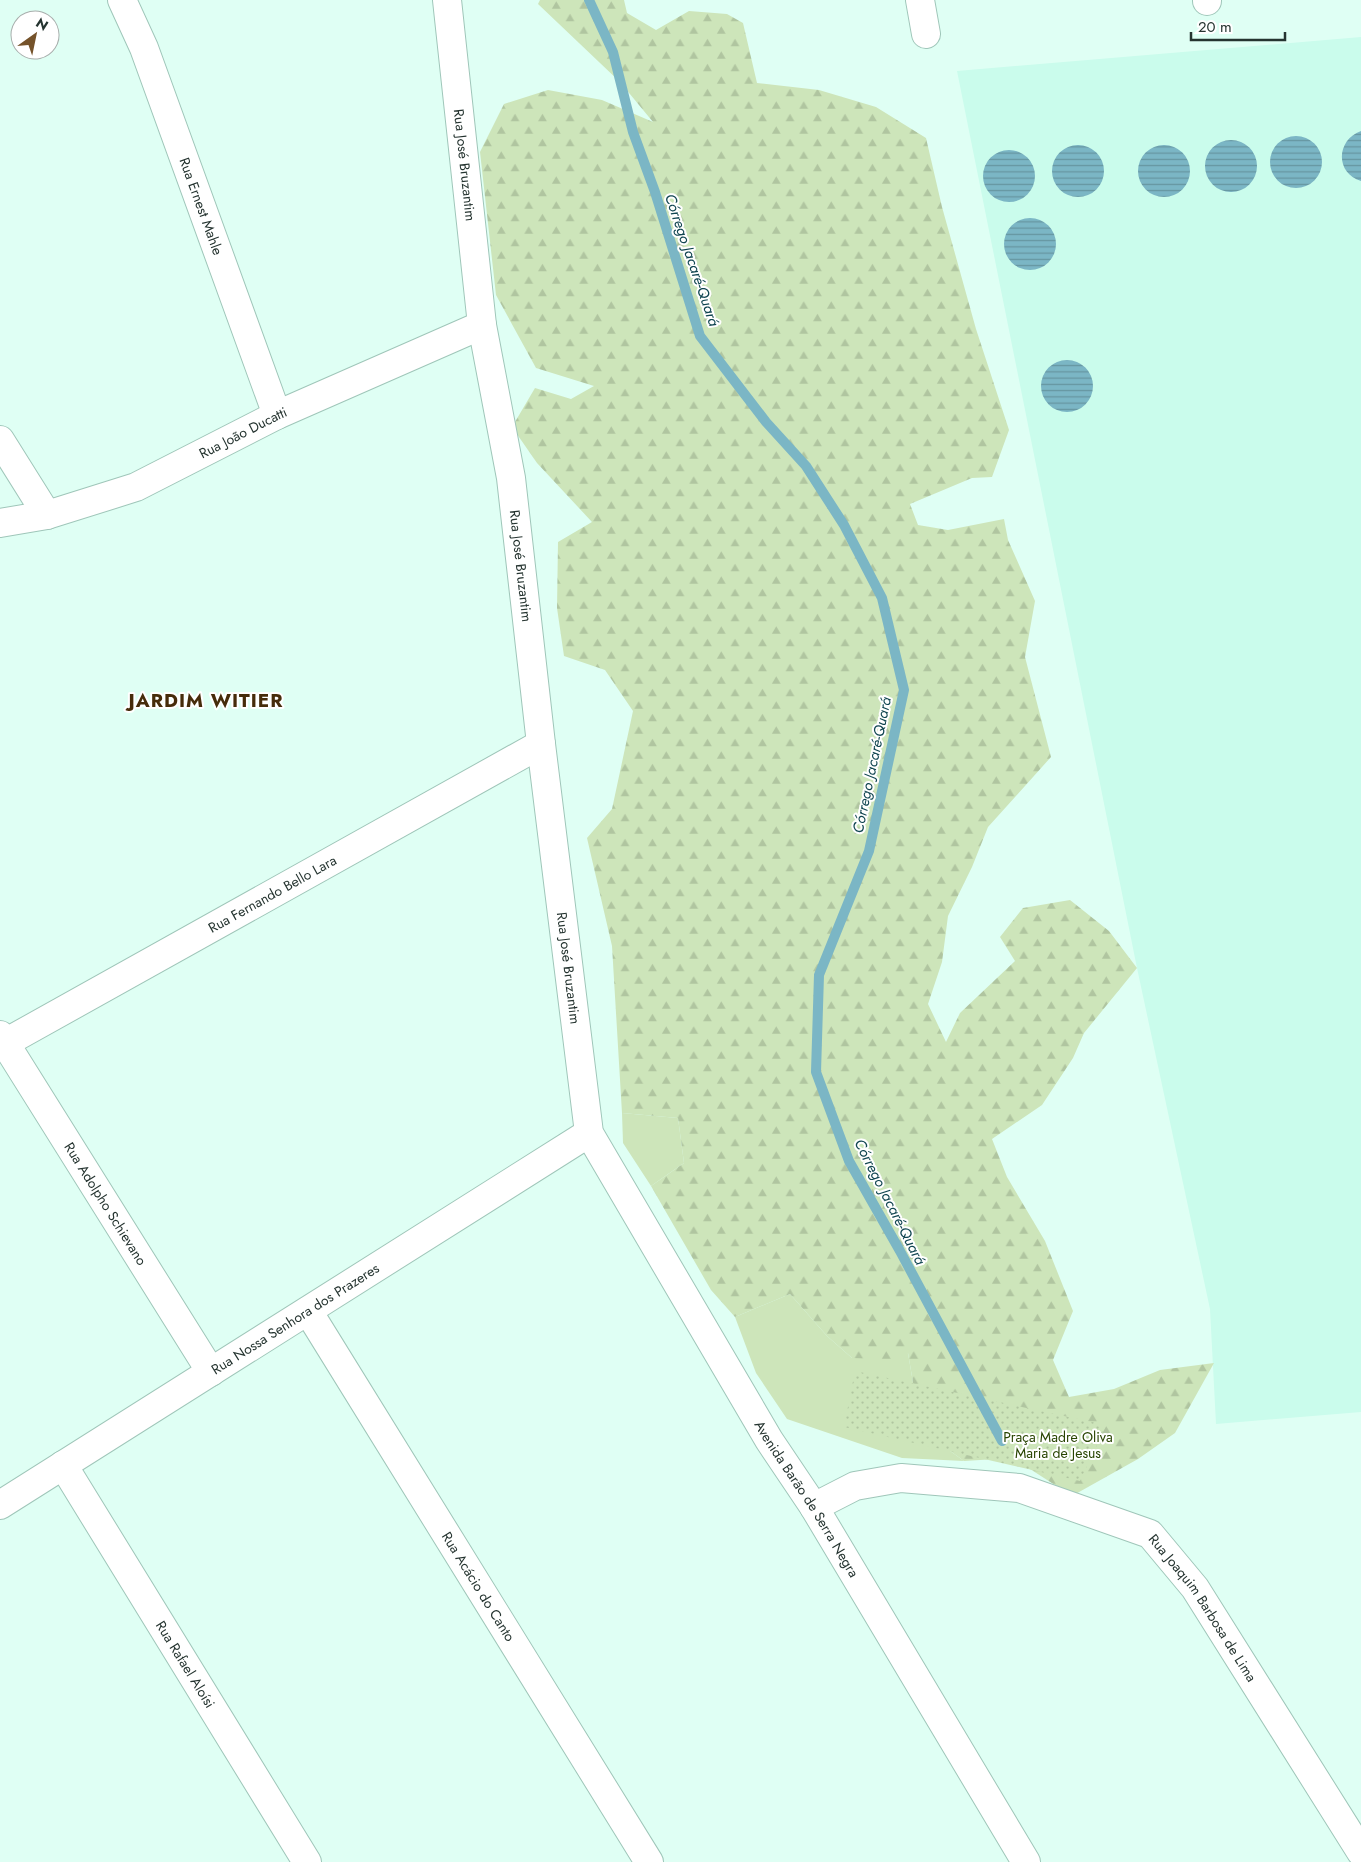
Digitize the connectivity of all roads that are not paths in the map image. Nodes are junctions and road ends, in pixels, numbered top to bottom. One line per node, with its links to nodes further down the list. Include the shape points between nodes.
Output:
1 (122, 0): 6 (street, Rua Ernest Mahle, via 144,48)
2 (447, 0): 5 (street, Rua José Bruzantim)
3 (920, 0): 4 (street)
4 (926, 34)
5 (482, 325): 6 (street, Rua João Ducatti); 10 (street, Rua José Bruzantim, via 511,478)
6 (277, 415): 8 (street, Rua João Ducatti, via 136,487)
7 (0, 440): 8 (street)
8 (47, 515): 9 (street, Rua João Ducatti)
9 (0, 523)
10 (541, 744): 11 (street, Rua Fernando Bello Lara); 12 (street, Rua José Bruzantim)
11 (2, 1039): 14 (street, Rua Adolpho Schievano)
12 (589, 1133): 13 (street, Rua Nossa Senhora dos Prazeres); 17 (street, Avenida Barão de Serra Negra, via 769,1440)
13 (308, 1311): 14 (street, Rua Nossa Senhora dos Prazeres); 20 (street, Rua Acácio do Canto)
14 (211, 1372): 15 (street, Rua Nossa Senhora dos Prazeres)
15 (63, 1465): 16 (street, Rua Nossa Senhora dos Prazeres); 19 (street, Rua Rafael Aloísi)
16 (0, 1505)
17 (814, 1507): 18 (street, Rua Joaquim Barbosa de Lima, via 855,1486 901,1478 1019,1488 1150,1534 1195,1588); 21 (street, Avenida Barão de Serra Negra)
18 (1361, 1852)
19 (308, 1862)
20 (649, 1862)
21 (1026, 1862)

